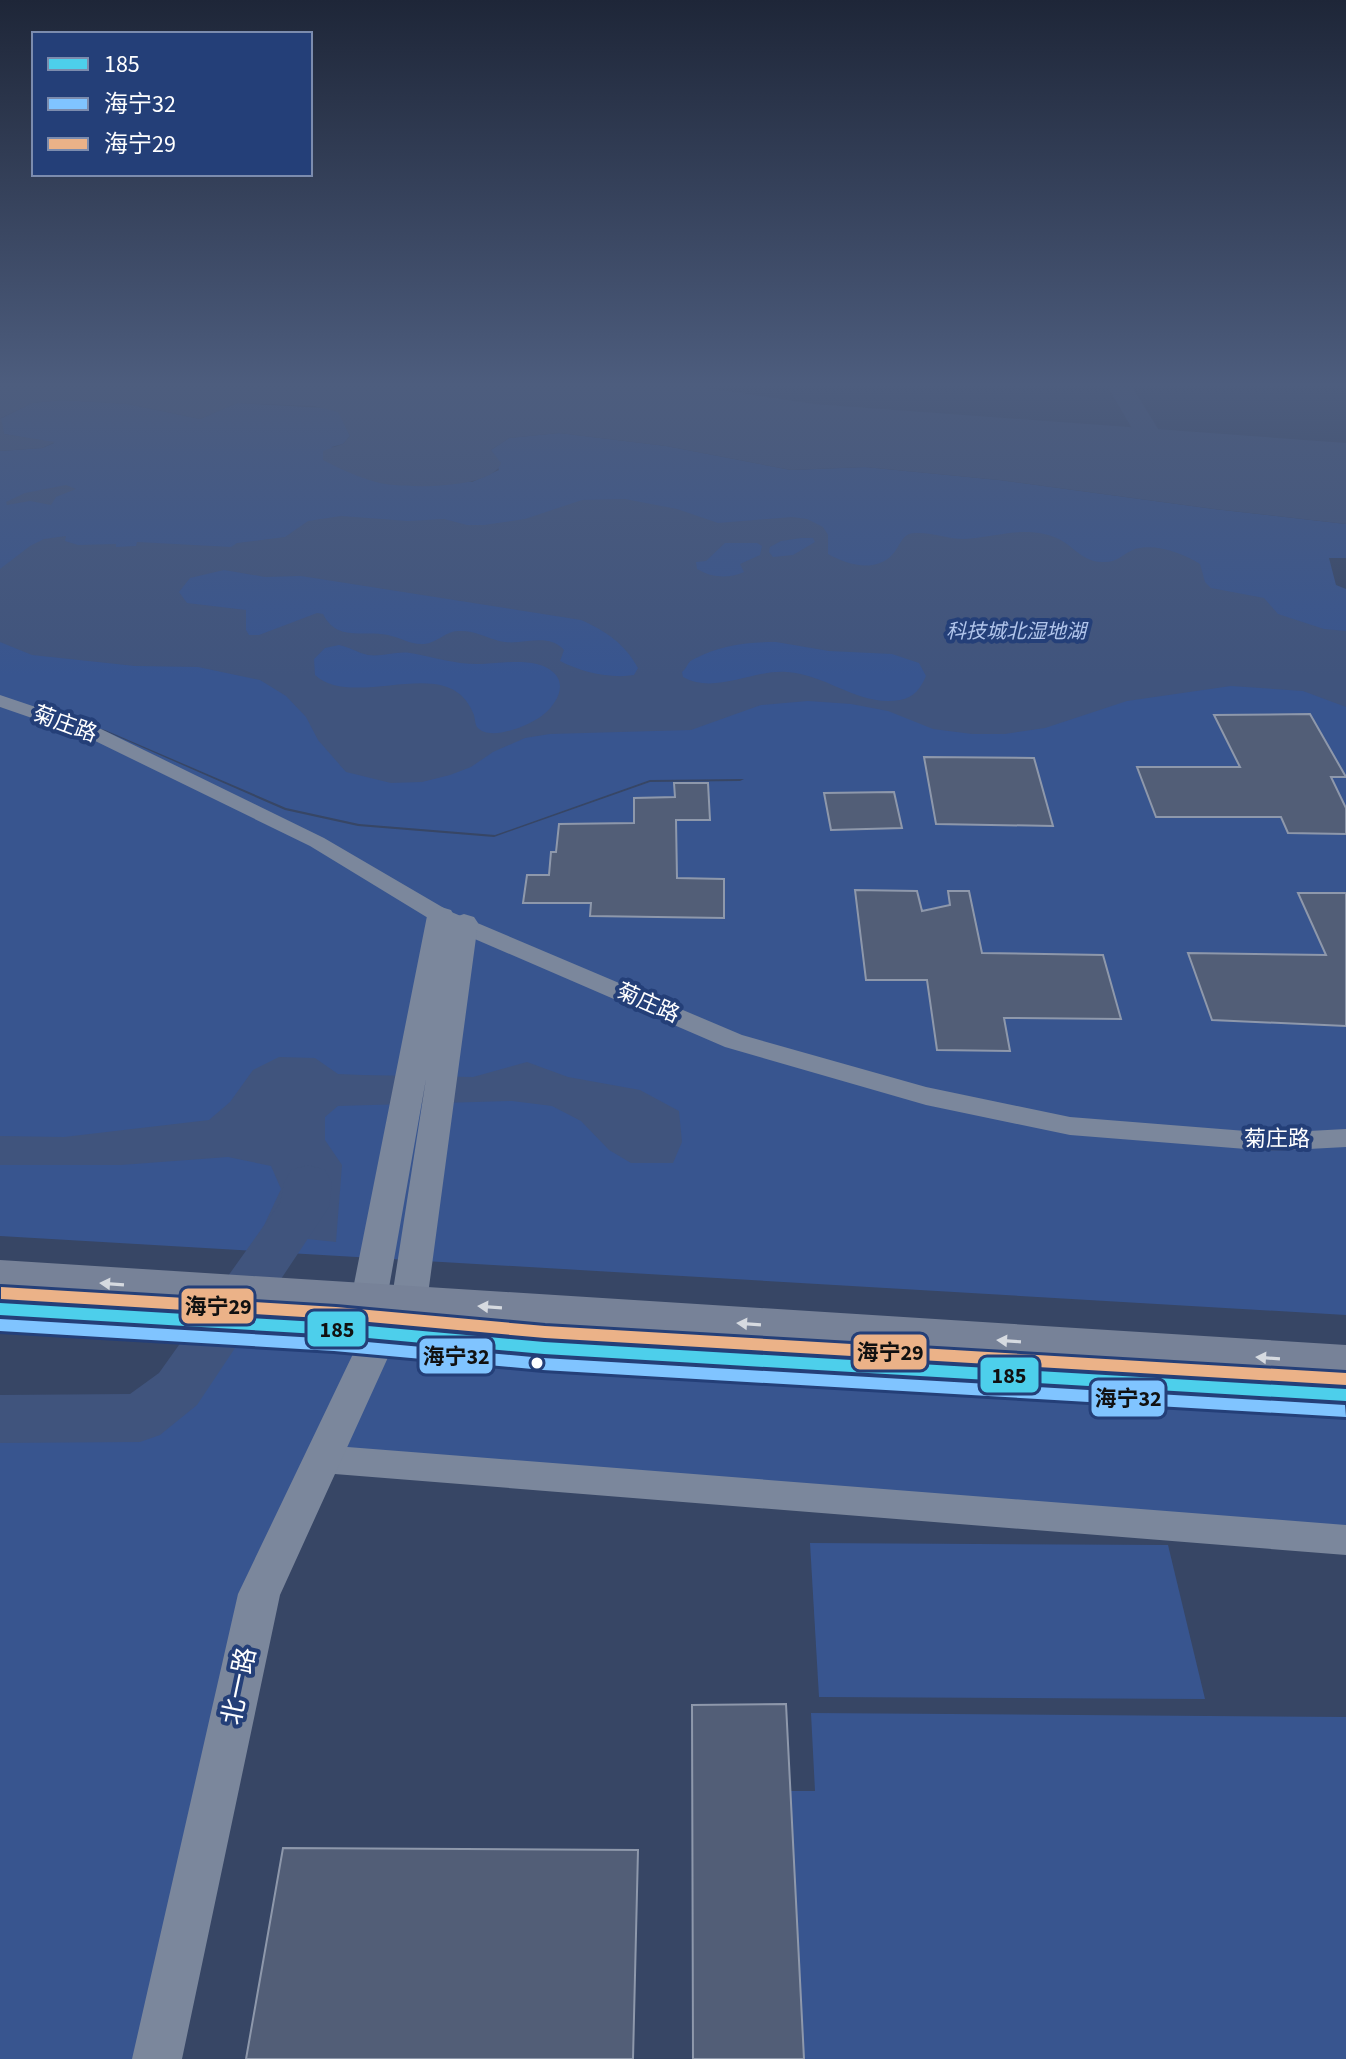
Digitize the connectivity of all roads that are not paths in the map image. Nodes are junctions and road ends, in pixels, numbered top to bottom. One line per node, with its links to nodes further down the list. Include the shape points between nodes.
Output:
1 (0, 701): 2 (street, 菊庄路, via 94,733 317,842)
2 (453, 919): 3 (street); 4 (street, 菊庄路, via 734,1041 926,1096 1070,1126 1271,1142)
3 (435, 1025): 8 (street, via 395,1159); 8 (street, via 430,1157)
4 (1346, 1138)
5 (0, 1277): 6 (main road, one-way to 5)
6 (184, 1304): 7 (main road); 8 (main road)
7 (0, 1309)
8 (367, 1312): 9 (main road, one-way to 8); 10 (main road, via 544,1348); 11 (street, 北一路)
9 (1346, 1363)
10 (1346, 1395)
11 (322, 1459): 12 (street); 13 (street, 北一路, via 259,1594)
12 (1346, 1540)
13 (157, 2059)

